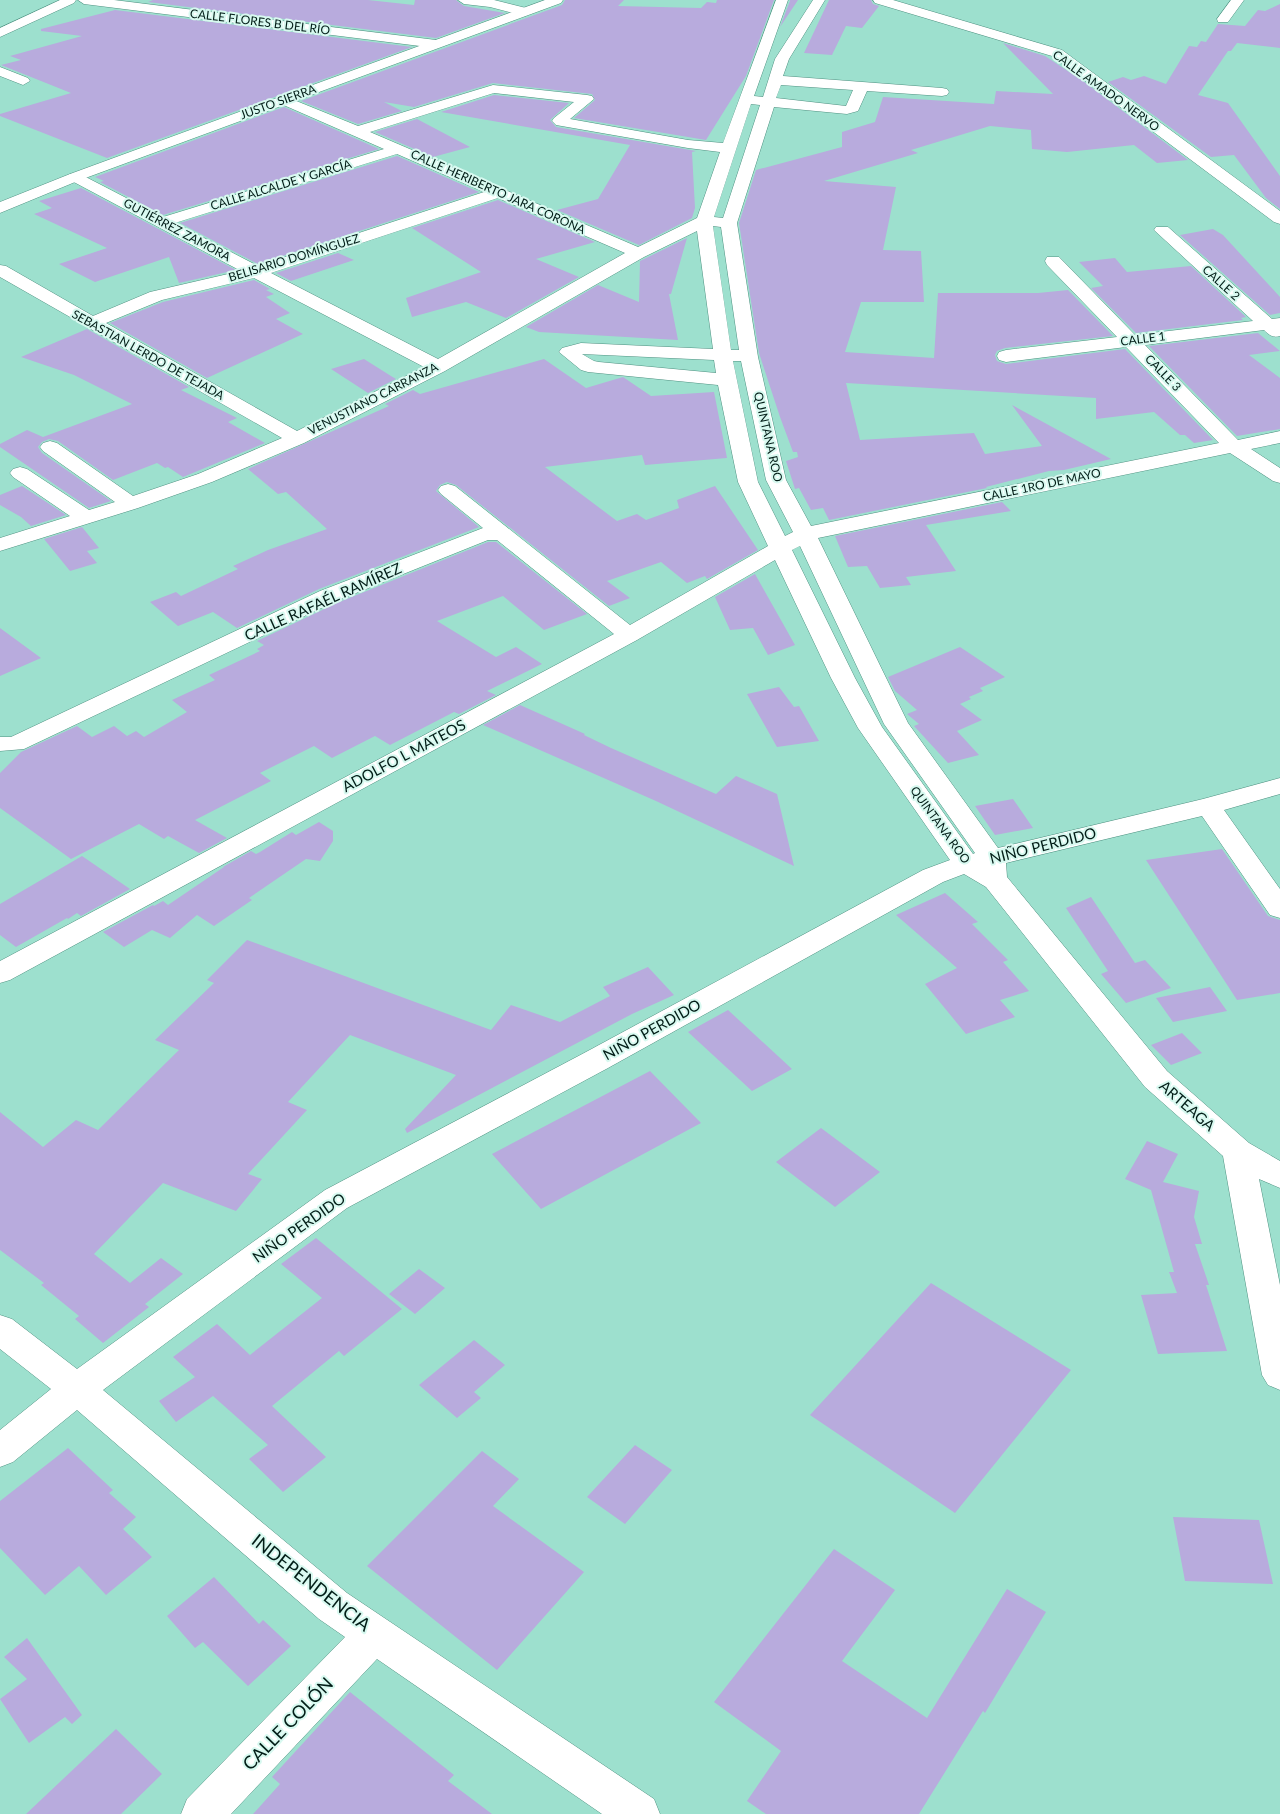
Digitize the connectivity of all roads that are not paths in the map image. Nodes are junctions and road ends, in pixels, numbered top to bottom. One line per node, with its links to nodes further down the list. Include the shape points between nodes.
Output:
1 (70, 0): 11 (street)
2 (84, 0): 12 (street, CALLE FLORES B DEL RÍO)
3 (464, 0): 9 (street)
4 (557, 0): 9 (street, JUSTO SIERRA)
5 (782, 0): 19 (street, QUINTANA ROO)
6 (819, 0): 14 (street, QUINTANA ROO, via 782,59)
7 (879, 0): 27 (street, CALLE AMADO NERVO, via 1057,53)
8 (1238, 0): 10 (street)
9 (525, 12): 12 (street, JUSTO SIERRA)
10 (1223, 19)
11 (0, 33)
12 (436, 44): 18 (street, JUSTO SIERRA)
13 (0, 71): 15 (street)
14 (785, 80): 16 (street); 20 (street, QUINTANA ROO)
15 (23, 81)
16 (862, 86): 17 (street); 20 (street, via 853,108 847,110)
17 (942, 92)
18 (284, 100): 21 (street, CALLE HERIBERTO JARA CORONA); 24 (street, JUSTO SIERRA)
19 (746, 100): 20 (street); 23 (street, QUINTANA ROO)
20 (775, 103): 30 (street, QUINTANA ROO)
21 (358, 131): 22 (street, CALLE HERIBERTO JARA CORONA); 23 (street, via 499,88 586,99 561,122)
22 (400, 148): 25 (street, CALLE HERIBERTO JARA CORONA); 29 (street, CALLE ALCALDE Y GARCÍA)
23 (730, 148): 28 (street, QUINTANA ROO)
24 (76, 177): 26 (street, JUSTO SIERRA); 29 (street, GUTIÉRREZ ZAMORA)
25 (498, 193): 32 (street, CALLE HERIBERTO JARA CORONA); 35 (street, BELISARIO DOMÍNGUEZ)
26 (0, 208)
27 (1280, 219)
28 (704, 221): 30 (street, VENUSTIANO CARRANZA); 32 (street, VENUSTIANO CARRANZA); 39 (street, QUINTANA ROO)
29 (162, 222): 35 (street, GUTIÉRREZ ZAMORA)
30 (729, 223): 41 (street, QUINTANA ROO)
31 (1162, 230): 37 (street, CALLE 2)
32 (638, 252): 42 (street, VENUSTIANO CARRANZA)
33 (1053, 261): 38 (street, CALLE 3)
34 (0, 270): 36 (street, SEBASTIAN LERDO DE TEJADA)
35 (257, 272): 36 (street, BELISARIO DOMÍNGUEZ, via 156,296); 42 (street, GUTIÉRREZ ZAMORA)
36 (91, 323): 45 (street, SEBASTIAN LERDO DE TEJADA)
37 (1276, 327): 38 (street, CALLE 1)
38 (1132, 340): 40 (street, CALLE 1); 46 (street, CALLE 3)
39 (723, 356): 41 (street); 43 (street, QUINTANA ROO); 43 (street, via 581,348 568,352 588,366 599,368)
40 (1006, 356)
41 (749, 357): 54 (street, QUINTANA ROO, via 776,480)
42 (438, 367): 45 (street, VENUSTIANO CARRANZA)
43 (726, 380): 56 (street, QUINTANA ROO, via 748,482)
44 (1280, 437): 46 (street, CALLE 1RO DE MAYO)
45 (297, 439): 51 (street, VENUSTIANO CARRANZA, via 205,478)
46 (1233, 446): 49 (street, CALLE 3); 54 (street, CALLE 1RO DE MAYO)
47 (50, 447): 51 (street)
48 (20, 473): 52 (street)
49 (1280, 477)
50 (448, 490): 53 (street)
51 (131, 504): 52 (street, VENUSTIANO CARRANZA)
52 (86, 518): 55 (street, VENUSTIANO CARRANZA)
53 (501, 533): 57 (street); 58 (street, CALLE RAFAÉL RAMÍREZ, via 485,534 328,596 15,744)
54 (805, 534): 56 (street, ADOLFO L MATEOS); 59 (street, QUINTANA ROO, via 896,724)
55 (0, 545)
56 (780, 547): 57 (street, ADOLFO L MATEOS); 60 (street, QUINTANA ROO, via 870,728)
57 (629, 635): 65 (street, ADOLFO L MATEOS)
58 (0, 744)
59 (932, 776): 60 (street); 63 (street, QUINTANA ROO)
60 (908, 781): 63 (street, QUINTANA ROO)
61 (1280, 786): 62 (street, NIÑO PERDIDO)
62 (1208, 806): 63 (street, NIÑO PERDIDO); 64 (street)
63 (985, 868): 66 (street, ARTEAGA, via 1156,1079); 70 (street, NIÑO PERDIDO, via 933,876 336,1199)
64 (1280, 909)
65 (0, 973)
66 (1238, 1151): 67 (street, ARTEAGA); 69 (street)
67 (1280, 1176)
68 (0, 1329): 70 (street, INDEPENDENCIA)
69 (1280, 1375)
70 (77, 1389): 71 (street, NIÑO PERDIDO); 72 (street, INDEPENDENCIA, via 333,1606)
71 (0, 1451)
72 (374, 1634): 73 (street, CALLE COLÓN); 74 (street, INDEPENDENCIA)
73 (202, 1814)
74 (638, 1814)

